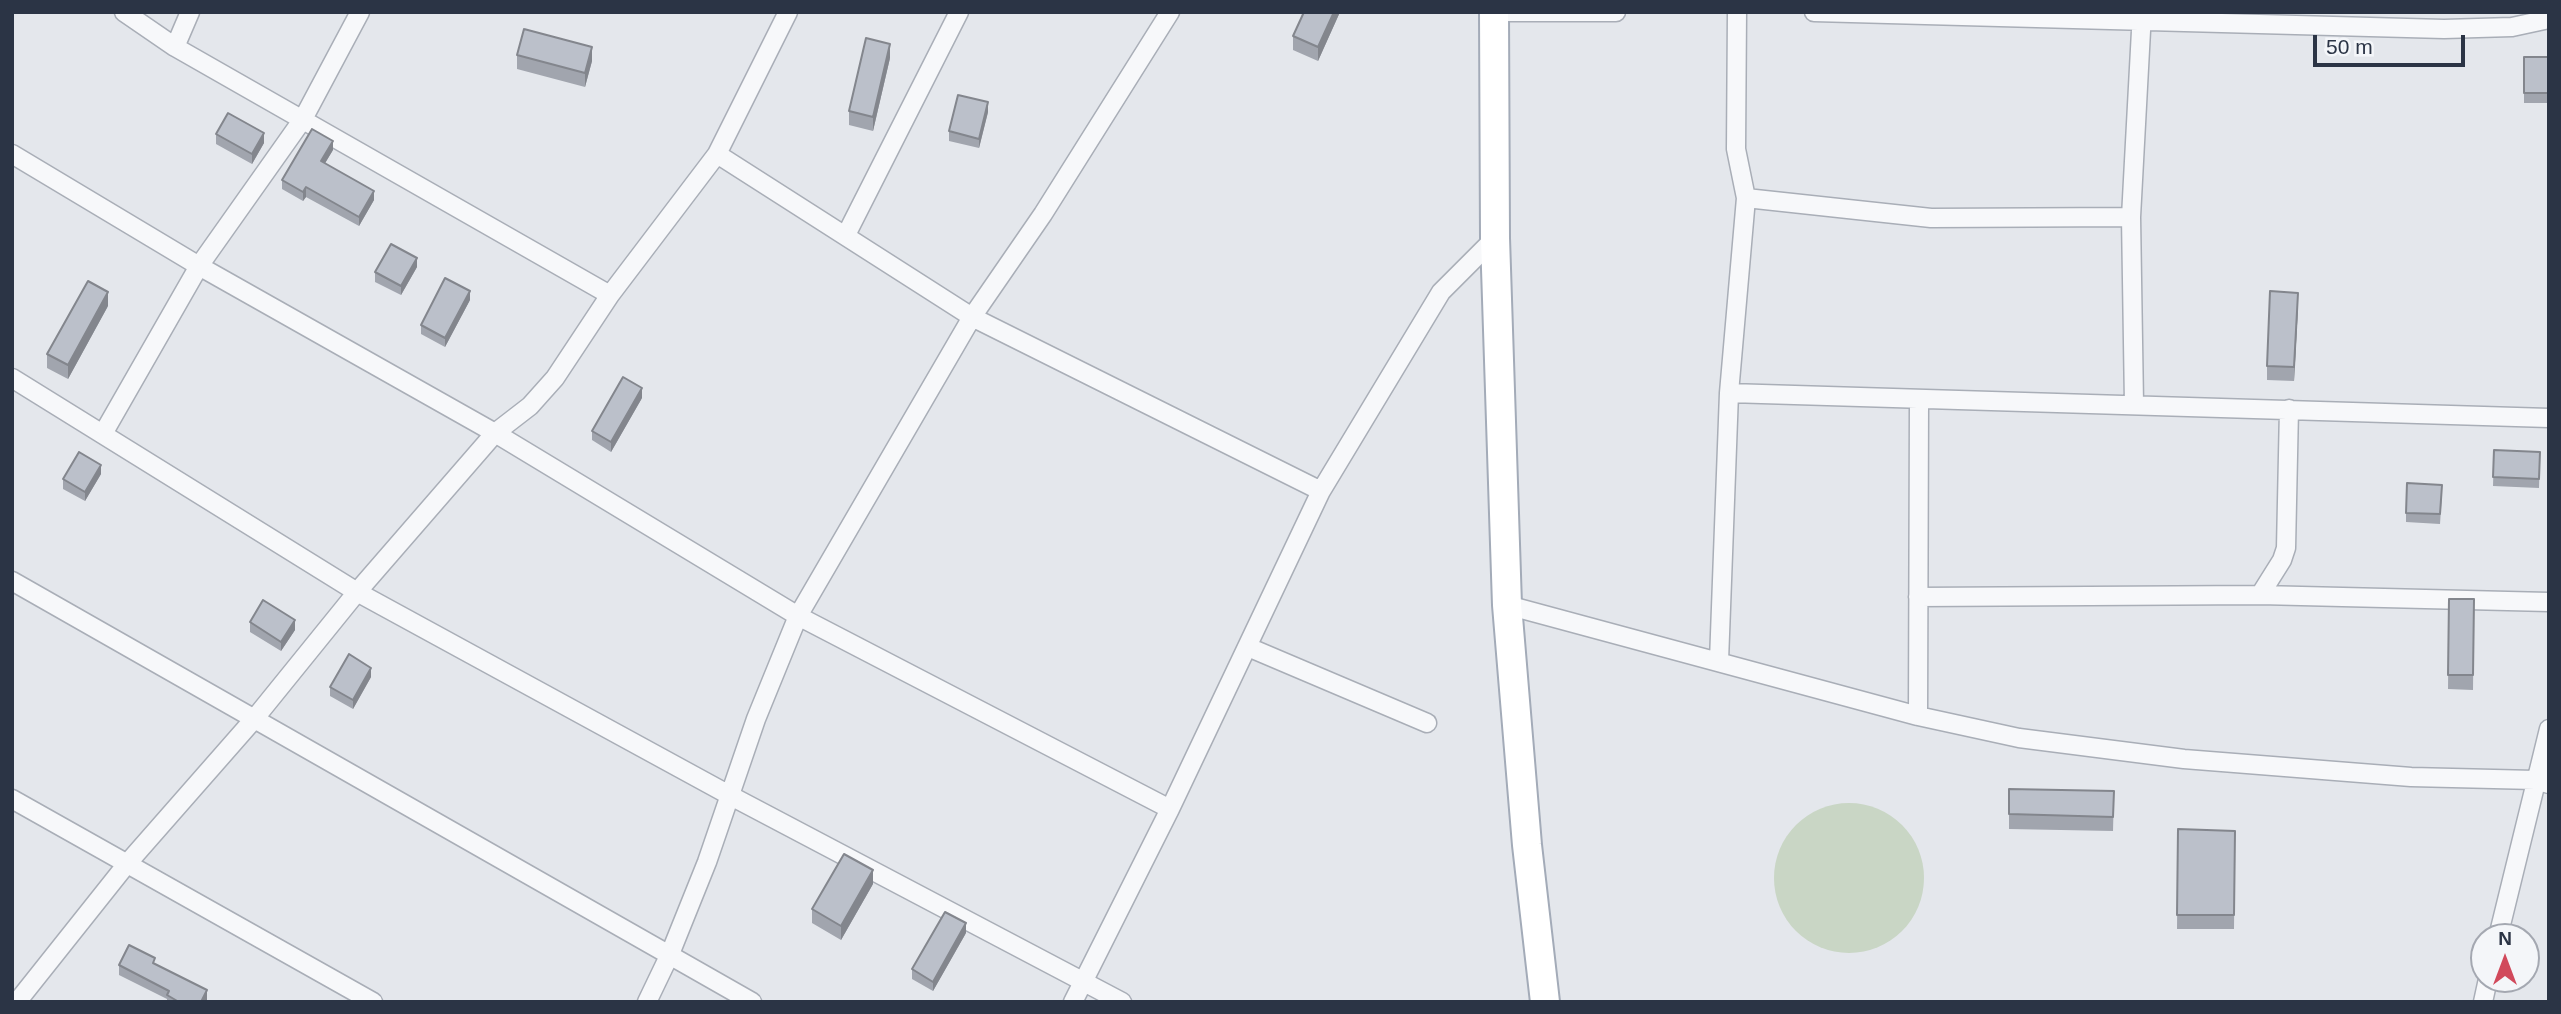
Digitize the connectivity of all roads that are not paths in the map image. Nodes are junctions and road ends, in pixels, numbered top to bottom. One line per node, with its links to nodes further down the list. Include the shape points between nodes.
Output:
1 (124, 12): 14 (street)
2 (190, 12): 14 (street)
3 (360, 12): 15 (street)
4 (788, 12): 17 (street)
5 (959, 12): 20 (street)
6 (1170, 12): 24 (street)
7 (1616, 12): 10 (street)
8 (1737, 12): 18 (street, via 1736,149)
9 (1814, 12): 11 (street)
10 (1492, 13): 21 (main road)
11 (2141, 16): 13 (street, via 2335,28); 19 (street)
12 (2549, 19): 13 (street)
13 (2512, 20)
14 (175, 47): 15 (street)
15 (303, 119): 22 (street); 23 (street)
16 (12, 154): 22 (street)
17 (717, 154): 20 (street); 23 (street)
18 (1746, 198): 19 (street, via 1931,218); 26 (street)
19 (2131, 217): 28 (street)
20 (846, 235): 24 (street)
21 (1494, 238): 33 (street, via 1441,292); 39 (main road)
22 (199, 266): 31 (street); 32 (street)
23 (610, 295): 32 (street, via 555,378 530,406)
24 (972, 317): 33 (street); 40 (street)
25 (12, 378): 31 (street)
26 (1729, 393): 27 (street); 42 (street)
27 (1919, 401): 28 (street); 37 (street)
28 (2134, 404): 29 (street)
29 (2289, 409): 30 (street); 36 (street, via 2286,548)
30 (2549, 418)
31 (104, 432): 35 (street)
32 (495, 433): 35 (street); 40 (street)
33 (1321, 491): 41 (street)
34 (12, 581): 44 (street)
35 (357, 592): 44 (street); 48 (street)
36 (2260, 595): 37 (street); 38 (street)
37 (1918, 597): 43 (street)
38 (2549, 601)
39 (1507, 605): 42 (street); 61 (main road)
40 (798, 617): 48 (street, via 756,719); 50 (street)
41 (1248, 648): 45 (street); 50 (street)
42 (1719, 661): 43 (street)
43 (1918, 716): 47 (street, via 2019,738 2184,758 2411,777)
44 (255, 718): 51 (street); 53 (street)
45 (1427, 723)
46 (2549, 729): 47 (street)
47 (2542, 782): 52 (street)
48 (731, 796): 53 (street); 54 (street)
49 (12, 799): 51 (street)
50 (1170, 809): 54 (street)
51 (125, 864): 55 (street); 56 (street)
52 (2502, 923)
53 (670, 954): 57 (street); 58 (street)
54 (1084, 980): 59 (street); 60 (street)
55 (18, 1002)
56 (373, 1002)
57 (647, 1002)
58 (752, 1002)
59 (1073, 1002)
60 (1122, 1002)
61 (1545, 1002)

